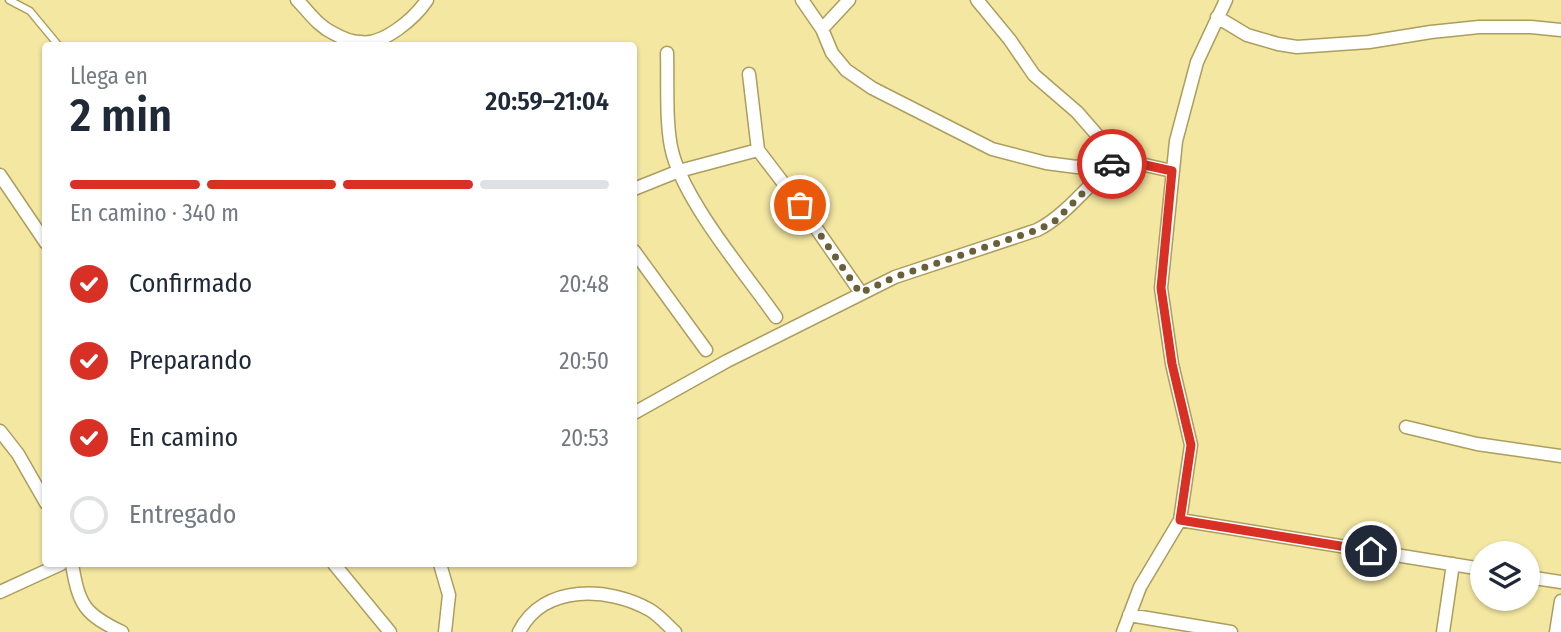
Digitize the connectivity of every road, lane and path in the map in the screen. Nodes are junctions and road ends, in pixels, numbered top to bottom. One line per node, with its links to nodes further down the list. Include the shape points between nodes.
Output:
1 (9, 0): 11 (lane, via 30,11)
2 (297, 0): 12 (street, via 333,33)
3 (427, 0): 13 (street, via 401,27)
4 (802, 0): 9 (street)
5 (849, 0): 9 (street)
6 (977, 0): 17 (street, via 1034,75 1077,112)
7 (1226, 0): 8 (street)
8 (1217, 17): 10 (street, via 1247,35 1297,47 1479,27); 19 (street, via 1197,62 1175,141)
9 (822, 29): 17 (street, via 846,70 884,95 992,149 1077,167)
10 (1561, 30)
11 (56, 42)
12 (357, 42)
13 (366, 42)
14 (667, 53): 18 (street, via 670,141)
15 (749, 74): 16 (street)
16 (758, 150): 18 (street); 24 (street)
17 (1118, 159): 19 (street); 24 (street, via 1054,222)
18 (679, 171): 21 (street); 25 (street, via 702,212)
19 (1172, 171): 32 (street, via 1161,288 1191,445)
20 (0, 175): 22 (street)
21 (637, 188)
22 (42, 237)
23 (637, 255): 26 (street)
24 (860, 293): 27 (street)
25 (776, 317)
26 (706, 350)
27 (637, 411)
28 (1406, 427): 30 (street, via 1477,444)
29 (0, 430): 31 (street)
30 (1561, 456)
31 (42, 496)
32 (1180, 520): 33 (street); 43 (street, via 1140,587)
33 (1453, 564): 38 (street); 51 (street)
34 (54, 567): 41 (street)
35 (73, 567): 44 (street, via 85,610)
36 (336, 567): 45 (street)
37 (441, 567): 46 (street, via 449,596)
38 (1470, 567)
39 (1540, 578): 40 (street)
40 (1561, 582)
41 (0, 592)
42 (1561, 601): 52 (street)
43 (1129, 615): 49 (street); 50 (street)
44 (122, 632)
45 (390, 632)
46 (445, 632)
47 (519, 632): 48 (street, via 528,618 549,602 591,593 640,605)
48 (676, 632)
49 (1123, 632)
50 (1231, 632)
51 (1443, 632)
52 (1556, 632)

